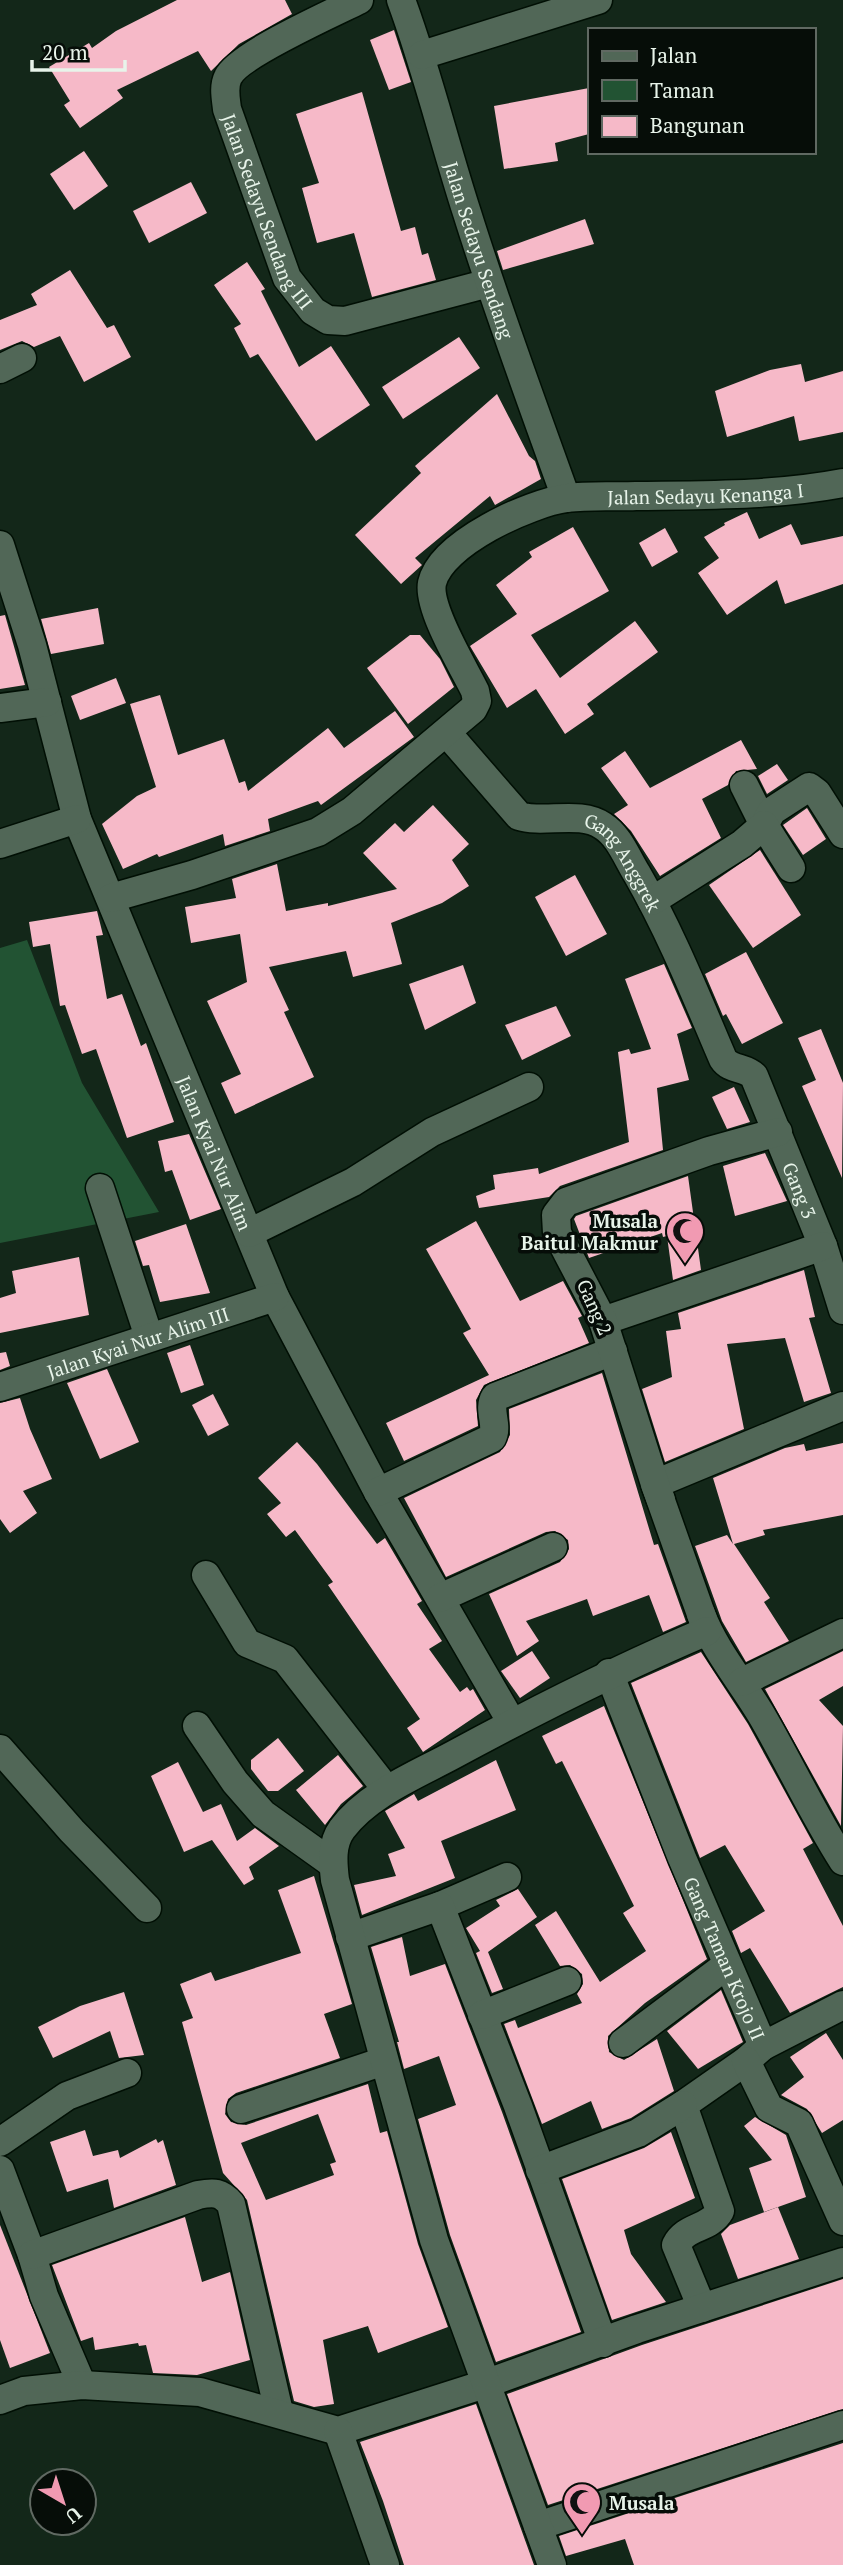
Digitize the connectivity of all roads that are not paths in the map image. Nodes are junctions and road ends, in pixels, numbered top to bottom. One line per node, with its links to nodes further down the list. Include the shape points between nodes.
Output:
1 (359, 0): 5 (street, Jalan Sedayu Sendang III, via 245,59 228,77 227,109 287,278 313,310 328,320 345,321)
2 (401, 0): 4 (street, Jalan Sedayu Sendang)
3 (598, 0): 4 (street)
4 (422, 55): 5 (street, Jalan Sedayu Sendang)
5 (489, 283): 7 (street, Jalan Sedayu Sendang)
6 (843, 483): 7 (street, Jalan Sedayu Kenanga I, via 793,493)
7 (566, 498): 12 (street, via 488,528 442,564 432,584 434,602 477,701)
8 (0, 545): 9 (street, Jalan Kyai Nur Alim)
9 (10, 608): 10 (street, Jalan Kyai Nur Alim)
10 (47, 702): 11 (street); 14 (street, Jalan Kyai Nur Alim)
11 (0, 708)
12 (447, 733): 19 (street, via 352,811 318,832); 20 (street, Gang Anggrek, via 519,816 534,821 576,819 601,824 619,844)
13 (744, 785): 15 (street)
14 (77, 819): 17 (street); 19 (street, Jalan Kyai Nur Alim)
15 (764, 825): 16 (street, via 772,811 809,787); 18 (street); 20 (street)
16 (843, 834)
17 (0, 844)
18 (791, 868)
19 (111, 898): 24 (street, Jalan Kyai Nur Alim)
20 (652, 901): 22 (street, Gang Anggrek, via 723,1059 754,1076)
21 (529, 1087): 24 (street, via 432,1132 353,1182)
22 (778, 1132): 25 (street, Gang 3); 28 (street, Gang 2, via 683,1160 560,1207 555,1215 557,1233)
23 (100, 1188): 29 (street)
24 (249, 1233): 26 (street, Jalan Kyai Nur Alim)
25 (823, 1246): 27 (street, Gang 3); 28 (street)
26 (275, 1297): 29 (street, Jalan Kyai Nur Alim III); 34 (street, Jalan Kyai Nur Alim)
27 (843, 1310)
28 (603, 1321): 30 (street, Gang 2)
29 (149, 1337): 31 (street, Jalan Kyai Nur Alim III)
30 (613, 1351): 33 (street, Gang 2); 34 (street, via 495,1397 492,1438)
31 (0, 1387)
32 (843, 1406): 33 (street)
33 (655, 1484): 38 (street, Gang 2)
34 (378, 1492): 37 (street, Jalan Kyai Nur Alim)
35 (553, 1547): 37 (street)
36 (206, 1575): 45 (street, via 247,1643 285,1659)
37 (440, 1598): 42 (street, Jalan Kyai Nur Alim)
38 (707, 1631): 40 (street); 41 (street, Gang 2)
39 (843, 1633): 41 (street)
40 (609, 1673): 42 (street); 52 (street, Gang Taman Krojo II)
41 (741, 1682): 46 (street, Gang 2)
42 (512, 1723): 45 (street)
43 (197, 1726): 47 (street, via 263,1814)
44 (0, 1749): 50 (street)
45 (387, 1790): 47 (street, via 343,1828 336,1840)
46 (843, 1861)
47 (333, 1864): 51 (street)
48 (507, 1877): 49 (street)
49 (440, 1906): 51 (street); 55 (street)
50 (148, 1908)
51 (350, 1937): 58 (street)
52 (727, 1965): 56 (street); 57 (street, Gang Taman Krojo II)
53 (567, 1981): 55 (street)
54 (843, 2005): 57 (street)
55 (482, 2015): 64 (street)
56 (623, 2043)
57 (754, 2053): 60 (street, Gang Taman Krojo II); 65 (street, via 769,2108 799,2123)
58 (384, 2061): 61 (street); 70 (street, via 434,2240)
59 (127, 2073): 62 (street, via 67,2096)
60 (683, 2105): 64 (street, Gang Taman Krojo II, via 638,2133); 68 (street, via 720,2211 712,2222 688,2232 676,2245)
61 (241, 2109)
62 (0, 2142)
63 (0, 2170): 66 (street)
64 (540, 2170): 69 (street)
65 (843, 2221)
66 (33, 2255): 71 (street, via 44,2296); 73 (street, via 198,2195 223,2195 231,2204)
67 (843, 2262): 68 (street)
68 (702, 2308): 69 (street)
69 (603, 2343): 70 (street)
70 (485, 2384): 75 (street); 76 (street)
71 (82, 2385): 72 (street, via 24,2391); 73 (street, via 200,2392)
72 (0, 2400)
73 (279, 2412): 75 (street)
74 (843, 2425): 76 (street)
75 (338, 2431): 77 (street)
76 (538, 2526): 78 (street)
77 (385, 2565)
78 (552, 2565)

